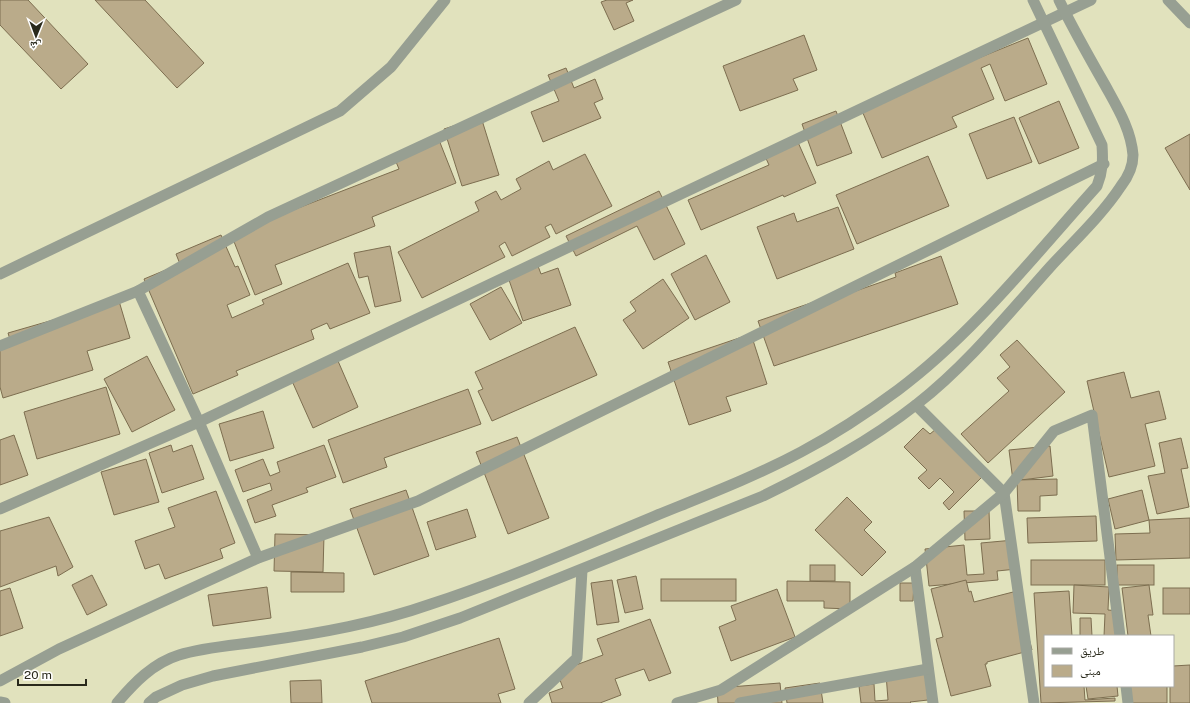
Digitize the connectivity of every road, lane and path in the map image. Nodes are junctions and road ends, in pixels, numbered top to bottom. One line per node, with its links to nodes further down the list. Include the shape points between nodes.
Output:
1 (445, 0): 11 (street, via 391,67 340,111)
2 (736, 0): 12 (street, via 268,217)
3 (1033, 0): 8 (street)
4 (1059, 0): 7 (street)
5 (1091, 0): 7 (street)
6 (1168, 0): 9 (street)
7 (1065, 12): 8 (street); 14 (street, via 1130,135 1133,156 1130,171 1121,187 1099,213 979,346 949,378)
8 (1043, 22): 10 (street, via 1102,145); 15 (street)
9 (1190, 23)
10 (1104, 164): 18 (street, via 418,501); 27 (street, via 1097,186 979,317 943,353 897,390 844,427 801,452 570,552 432,604 343,628 179,655 150,670)
11 (0, 274)
12 (138, 291): 13 (street); 15 (street)
13 (0, 346)
14 (916, 405): 16 (street); 20 (street, via 808,474 705,521)
15 (199, 422): 17 (street); 18 (street)
16 (1004, 493): 19 (street); 21 (street, via 1054,431 1092,415); 33 (street)
17 (0, 509)
18 (258, 558): 23 (street, via 59,649)
19 (915, 568): 22 (street); 30 (street, via 721,690)
20 (582, 570): 28 (street, via 460,618 402,637 362,648 213,676 182,685); 29 (street, via 577,658)
21 (1120, 635)
22 (928, 669): 31 (street); 32 (street)
23 (0, 681)
24 (1126, 687): 34 (street)
25 (0, 702): 26 (street)
26 (5, 703)
27 (116, 703)
28 (149, 703)
29 (529, 703)
30 (677, 703)
31 (740, 703)
32 (933, 703)
33 (1034, 703)
34 (1128, 703)

